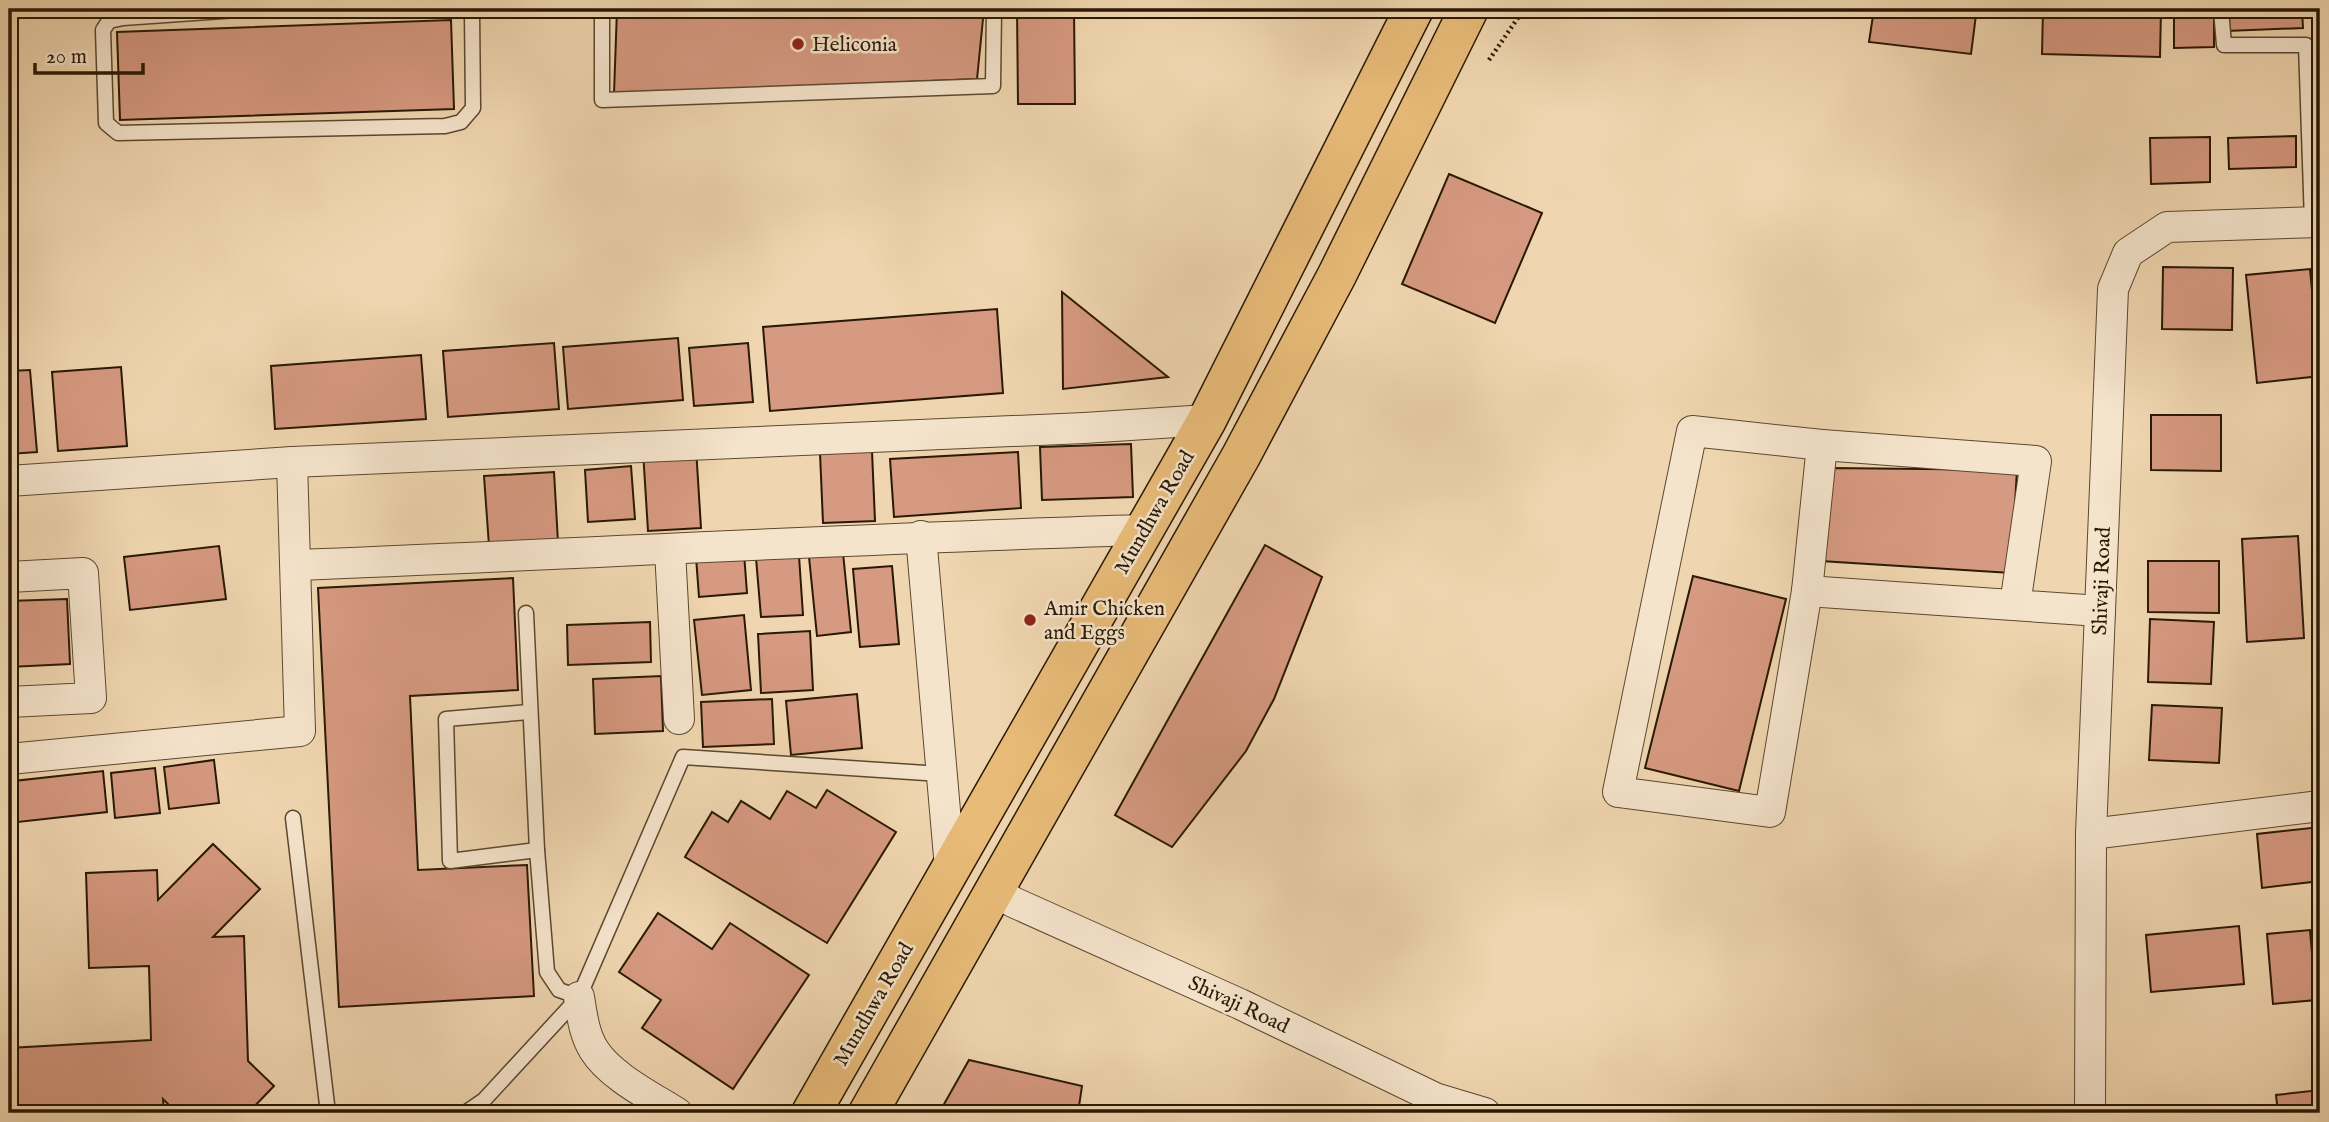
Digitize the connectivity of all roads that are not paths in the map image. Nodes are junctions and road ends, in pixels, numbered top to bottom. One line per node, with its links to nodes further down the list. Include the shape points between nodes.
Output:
1 (251, 9): 8 (lane)
2 (470, 9): 8 (lane, via 473,108 461,122 118,133 106,123 103,30 109,21)
3 (602, 9): 4 (lane, via 602,100 993,86)
4 (994, 9)
5 (1414, 9): 10 (highway, Mundhwa Road)
6 (1469, 9): 33 (highway, via 1241,456)
7 (2221, 9): 9 (lane, via 2224,45 2306,45)
8 (216, 10)
9 (2316, 222): 21 (street, Shivaji Road, via 2167,227 2128,253 2113,289)
10 (1207, 420): 12 (street); 14 (highway, Mundhwa Road)
11 (1822, 445): 19 (street); 19 (street, via 1692,432 1618,792 1770,812); 20 (street, via 2036,461)
12 (292, 462): 13 (street); 17 (street)
13 (9, 481)
14 (1144, 530): 15 (street); 32 (highway, Mundhwa Road)
15 (921, 536): 16 (street); 27 (street)
16 (670, 550): 17 (street); 25 (street)
17 (296, 565): 26 (street, via 300,731)
18 (9, 577): 23 (street, via 83,573 91,698)
19 (1807, 591): 20 (street)
20 (2015, 605): 21 (street)
21 (2100, 611): 30 (street, Shivaji Road)
22 (526, 613): 24 (lane)
23 (9, 702)
24 (529, 712): 31 (lane); 31 (lane, via 446,719 450,861)
25 (679, 719)
26 (9, 759)
27 (941, 774): 32 (street); 34 (lane, via 683,757)
28 (2320, 806): 30 (street)
29 (293, 818): 35 (lane)
30 (2091, 834): 41 (street, Shivaji Road)
31 (537, 850): 34 (lane, via 547,972 559,990)
32 (950, 868): 38 (highway, Mundhwa Road)
33 (995, 890): 39 (highway); 40 (street, Shivaji Road, via 1435,1098)
34 (579, 997): 36 (lane, via 484,1100); 37 (street, via 595,1051 614,1072)
35 (328, 1113)
36 (465, 1113)
37 (677, 1113)
38 (811, 1113)
39 (868, 1113)
40 (1485, 1113)
41 (2090, 1113)

